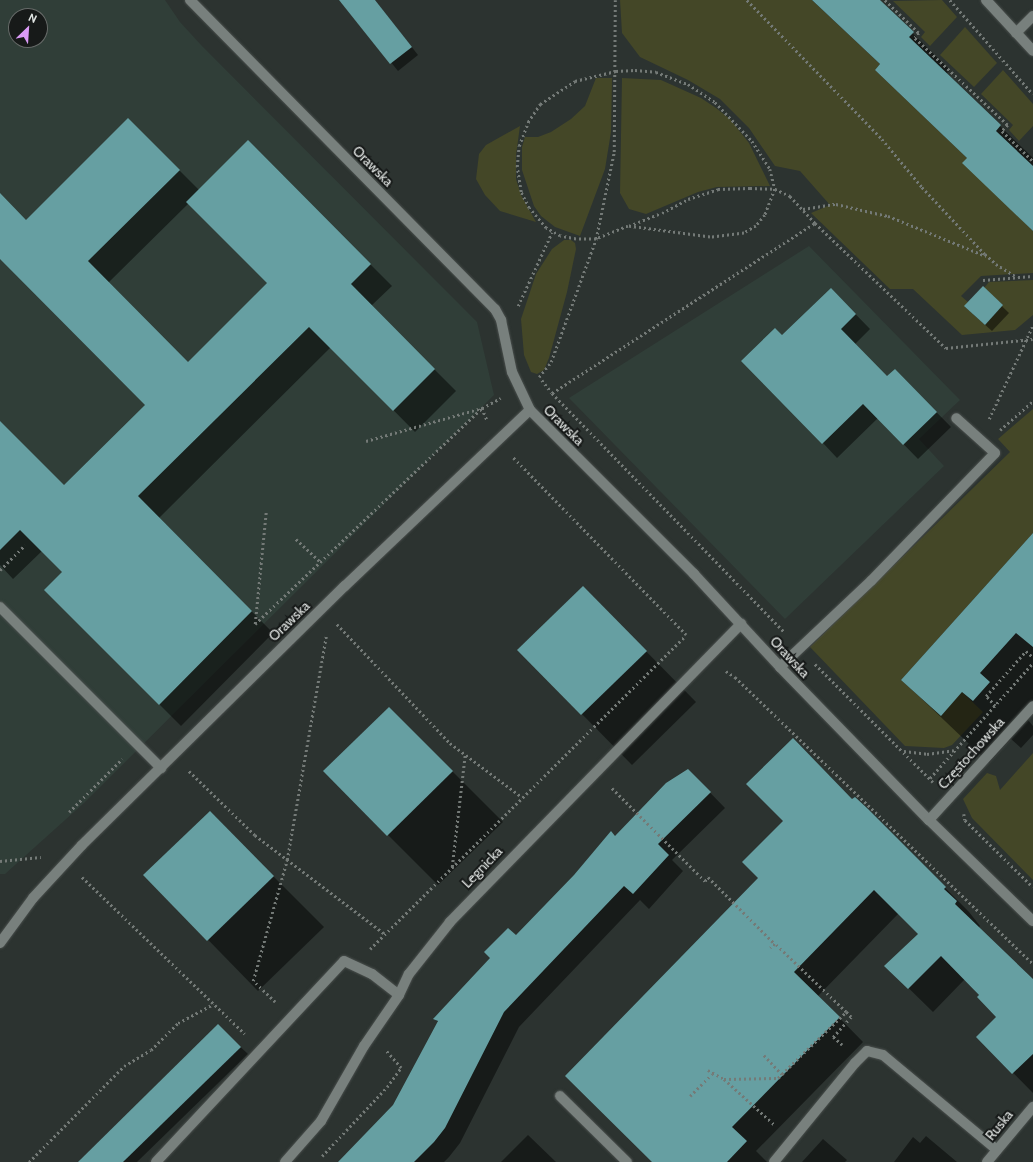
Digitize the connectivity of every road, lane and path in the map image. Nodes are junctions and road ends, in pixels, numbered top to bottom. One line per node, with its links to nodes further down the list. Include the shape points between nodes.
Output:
1 (190, 0): 28 (street, Orawska, via 495,309 501,320)
2 (615, 0): 10 (path)
3 (747, 0): 19 (path, via 886,144 922,187)
4 (885, 0): 12 (path, via 919,33 915,38 1008,126 1002,131)
5 (950, 0): 11 (path)
6 (986, 0): 8 (street)
7 (1033, 16): 8 (street)
8 (1016, 33): 9 (street)
9 (1033, 51)
10 (616, 71): 13 (path, via 656,72 688,84 715,102 752,141 770,169); 17 (path, via 575,81 558,90 540,104 528,122 519,146 517,167 521,192 529,208); 18 (path, via 614,152)
11 (1033, 94)
12 (1033, 160)
13 (775, 189): 14 (path, via 790,196); 16 (path, via 718,189 688,198 662,213); 16 (path, via 765,215 756,226 744,233 710,237)
14 (802, 209): 15 (path); 19 (path, via 836,204 888,216 971,248)
15 (815, 223): 26 (path, via 946,348); 29 (path)
16 (628, 226): 18 (path)
17 (552, 232): 18 (path, via 576,239); 23 (path, via 520,304)
18 (596, 239): 27 (path, via 551,362)
19 (989, 258): 21 (path)
20 (1033, 276): 21 (path)
21 (1017, 277): 22 (path)
22 (983, 280)
23 (515, 309)
24 (1033, 325): 26 (path)
25 (1033, 339): 26 (path)
26 (1024, 340): 36 (path)
27 (540, 377): 28 (path); 29 (path)
28 (518, 389): 31 (path); 32 (street, Orawska)
29 (552, 393): 46 (path)
30 (1033, 401): 36 (path)
31 (482, 408): 34 (path); 35 (path); 40 (path)
32 (530, 410): 35 (street, Orawska); 44 (street, Orawska)
33 (956, 418): 36 (street)
34 (366, 441)
35 (496, 441): 43 (street, Orawska); 63 (path, via 686,635)
36 (982, 441): 47 (street, via 995,453 871,581)
37 (266, 512): 40 (path, via 255,624)
38 (296, 539): 40 (path)
39 (25, 545): 41 (path)
40 (321, 562)
41 (0, 570)
42 (0, 607): 54 (street, via 128,734)
43 (322, 609): 57 (path, via 450,743); 58 (street, Orawska)
44 (741, 624): 50 (street, Orawska); 60 (street, Legnicka)
45 (326, 632): 67 (path)
46 (784, 632)
47 (800, 648): 50 (street); 56 (path)
48 (1033, 657): 52 (path, via 1026,651 986,696)
49 (1033, 663): 52 (path)
50 (780, 667): 66 (street, Orawska)
51 (722, 675): 77 (path, via 727,671 735,677)
52 (995, 706): 55 (path)
53 (1033, 706): 66 (street, Częstochowska)
54 (136, 746): 59 (street); 65 (path)
55 (955, 750): 56 (path, via 927,754); 61 (path)
56 (903, 751): 61 (path)
57 (465, 754): 63 (path); 70 (path)
58 (173, 755): 59 (street, Orawska); 67 (path, via 255,835)
59 (161, 768): 69 (street, Orawska)
60 (596, 770): 75 (path, via 705,881 708,877); 79 (street, Legnicka, via 450,922 409,974)
61 (930, 778): 62 (path)
62 (937, 785)
63 (522, 797): 70 (path)
64 (963, 810): 71 (path, via 965,820)
65 (69, 812)
66 (929, 820): 72 (street, Orawska)
67 (287, 860): 73 (path); 82 (path, via 253,981)
68 (0, 861): 69 (path, via 36,856)
69 (66, 862): 74 (street, Orawska, via 12,924); 80 (path)
70 (452, 867): 73 (path)
71 (1033, 887)
72 (1033, 921)
73 (385, 934): 78 (path)
74 (0, 943)
75 (775, 944): 76 (path); 81 (path)
76 (770, 948)
77 (1033, 964)
78 (355, 966): 79 (street, via 372,974); 82 (street, via 344,961)
79 (399, 995): 98 (street, Legnicka, via 364,1046 321,1120)
80 (213, 1004): 85 (path); 96 (path, via 178,1023 151,1050 124,1066)
81 (846, 1012): 83 (path, via 851,1017 833,1037 845,1048); 89 (path)
82 (291, 1018): 85 (street)
83 (847, 1045)
84 (382, 1046): 99 (path, via 401,1068 388,1087)
85 (261, 1050): 97 (street)
86 (764, 1056): 89 (path)
87 (708, 1070): 88 (path)
88 (712, 1074): 90 (path); 92 (path)
89 (782, 1074): 90 (path, via 778,1078)
90 (724, 1079): 94 (path)
91 (560, 1096): 100 (street)
92 (690, 1096)
93 (1033, 1107): 95 (street, Ruska)
94 (780, 1130)
95 (997, 1150): 101 (street, via 883,1055 868,1051 855,1063); 102 (street, Ruska)
96 (29, 1162)
97 (156, 1162)
98 (285, 1162)
99 (317, 1162)
100 (627, 1162)
101 (774, 1162)
102 (987, 1162)

